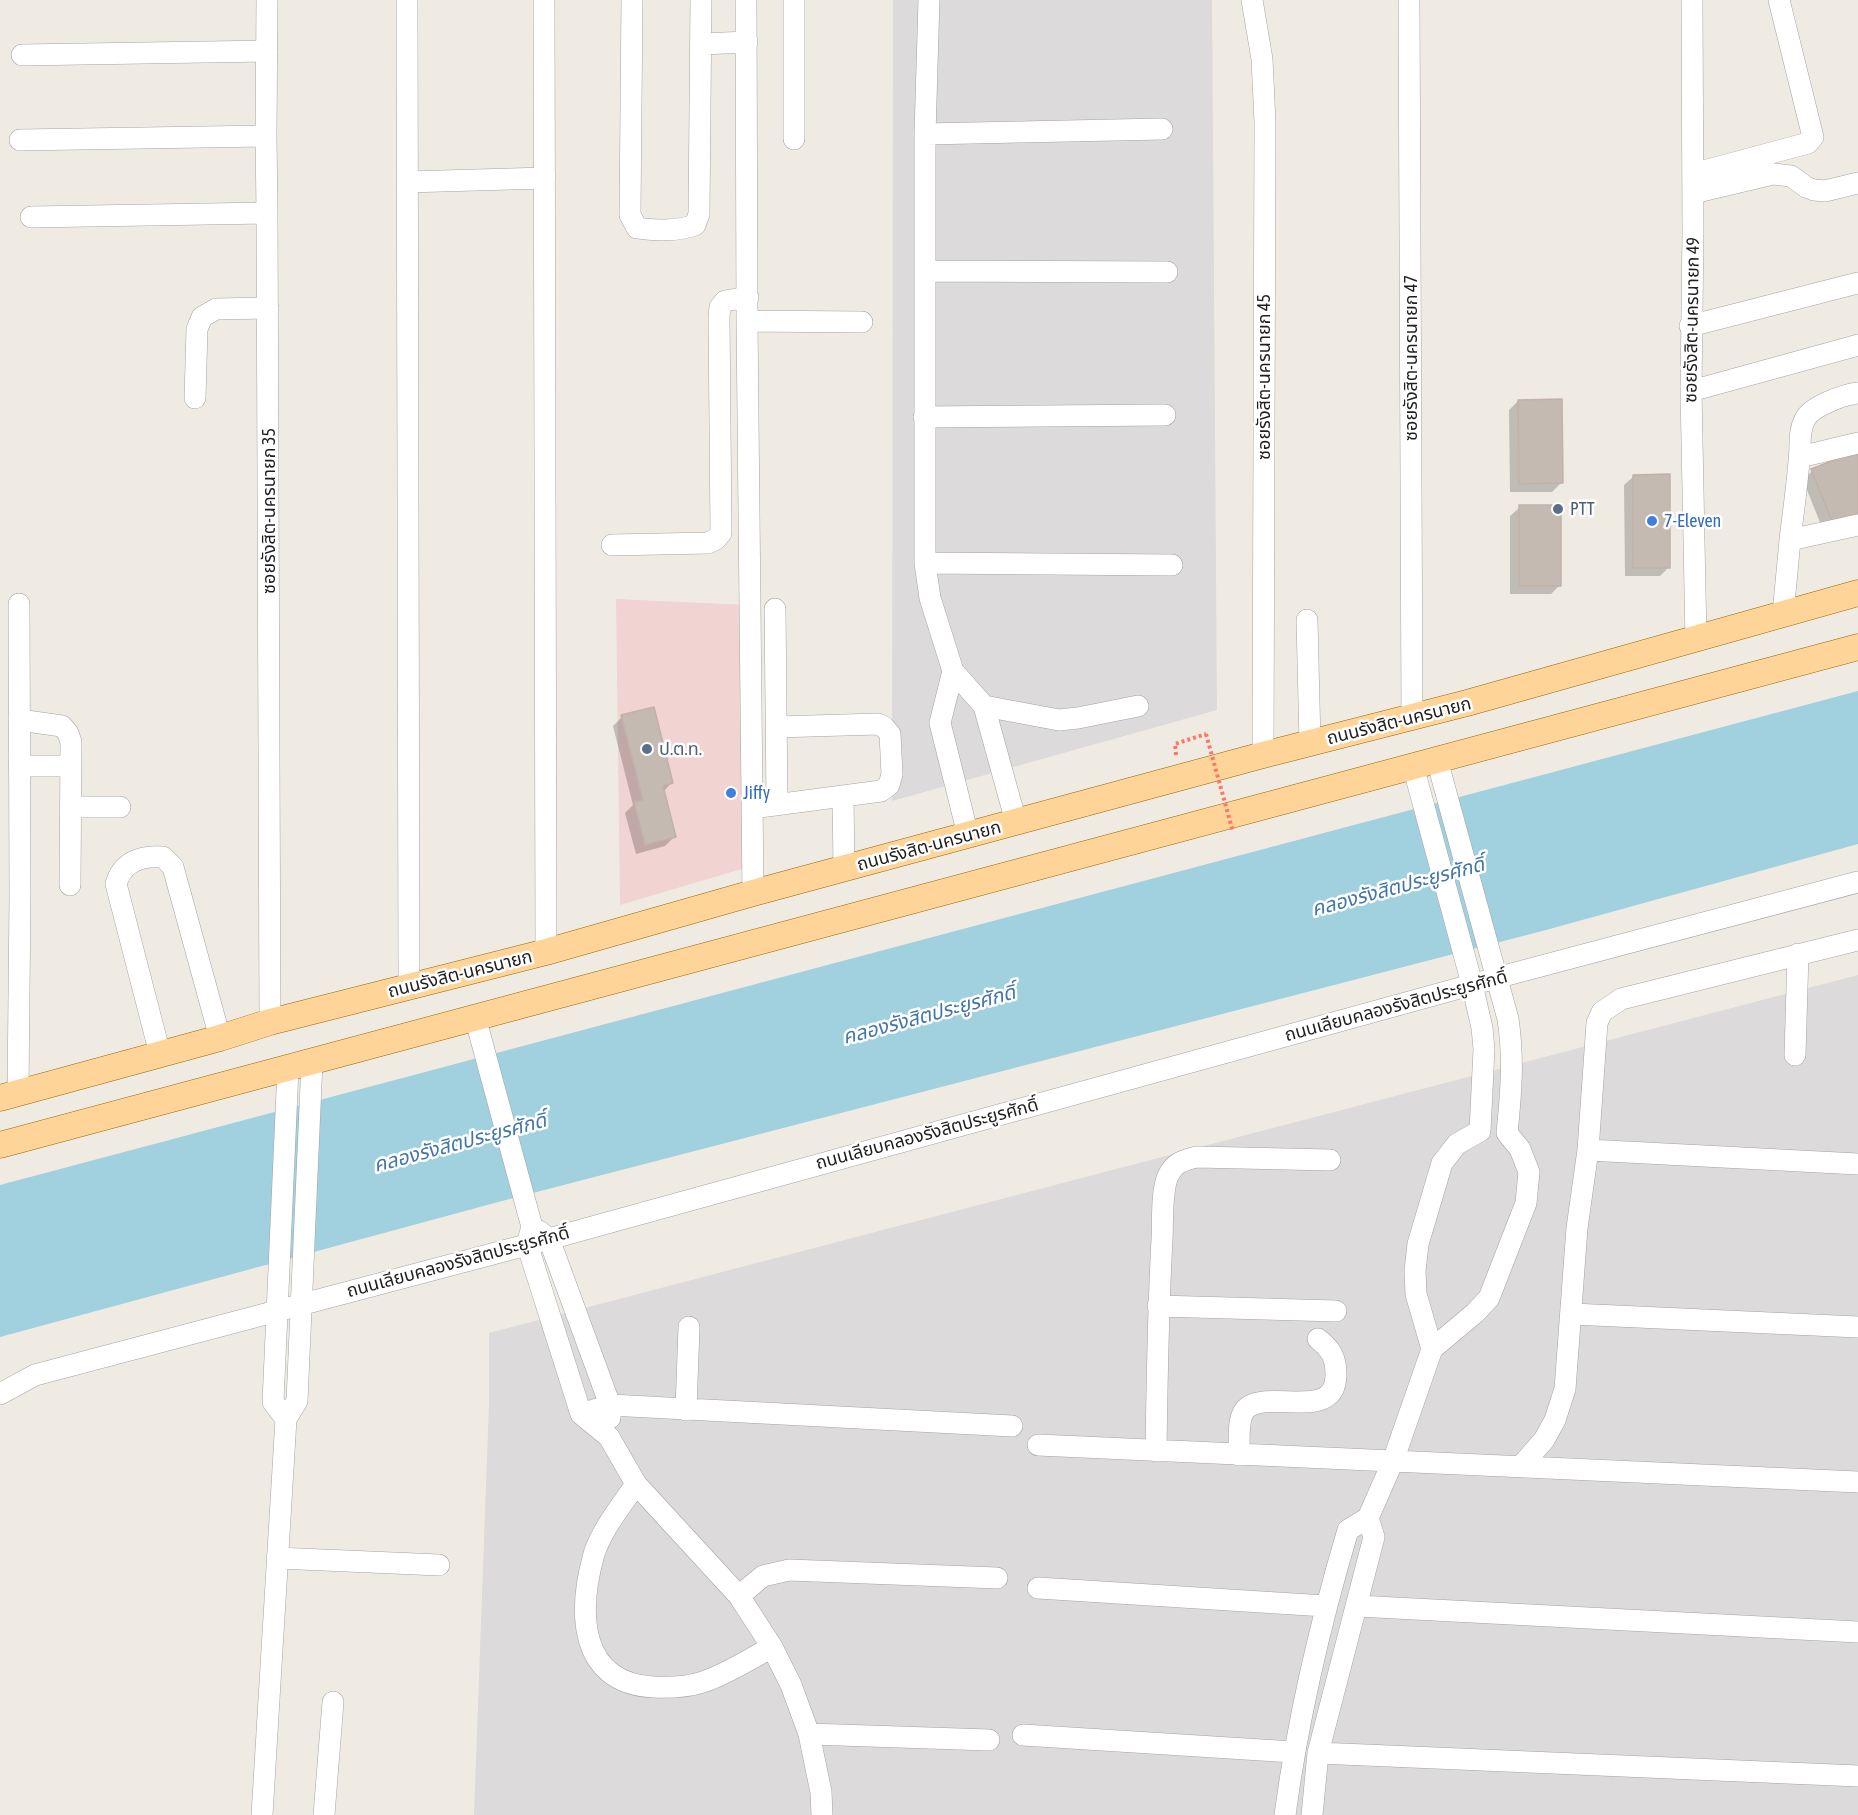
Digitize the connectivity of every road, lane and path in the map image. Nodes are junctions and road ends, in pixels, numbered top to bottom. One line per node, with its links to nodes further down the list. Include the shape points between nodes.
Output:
1 (267, 0): 15 (street, ซอยรังสิต-นครนายก 35)
2 (407, 0): 23 (street)
3 (544, 0): 22 (street)
4 (632, 0): 14 (street, via 630,215 637,228 685,228 695,225 699,214)
5 (701, 0): 14 (street)
6 (747, 0): 13 (street)
7 (794, 0): 20 (street)
8 (929, 0): 18 (street)
9 (1252, 0): 64 (street, ซอยรังสิต-นครนายก 45, via 1262,59 1264,122)
10 (1409, 0): 59 (street, ซอยรังสิต-นครนายก 47)
11 (1692, 0): 25 (street, ซอยรังสิต-นครนายก 49)
12 (1779, 0): 25 (street, via 1814,137 1808,143)
13 (747, 42): 14 (street); 31 (street)
14 (701, 44)
15 (267, 51): 16 (street); 19 (street, ซอยรังสิต-นครนายก 35)
16 (22, 55)
17 (1162, 129): 18 (street)
18 (925, 134): 28 (street)
19 (266, 136): 21 (street); 26 (street, ซอยรังสิต-นครนายก 35)
20 (794, 139)
21 (20, 140)
22 (545, 178): 23 (street); 81 (street)
23 (407, 182): 85 (street)
24 (1858, 183): 25 (street, via 1814,190 1791,176 1773,174)
25 (1693, 184): 35 (street, ซอยรังสิต-นครนายก 49)
26 (267, 213): 27 (street); 32 (street, ซอยรังสิต-นครนายก 35)
27 (32, 217)
28 (925, 271): 29 (street); 41 (street)
29 (1167, 272)
30 (1858, 283): 35 (street)
31 (748, 297): 33 (street); 46 (street, via 725,301 720,307 721,533 708,543)
32 (268, 308): 39 (street, via 216,309 202,318 197,329); 87 (street, ซอยรังสิต-นครนายก 35)
33 (747, 321): 34 (street); 72 (street)
34 (862, 322)
35 (1690, 326): 37 (street, ซอยรังสิต-นครนายก 49)
36 (1858, 345): 37 (street)
37 (1691, 390): 54 (street, ซอยรังสิต-นครนายก 49)
38 (1858, 393): 43 (street, via 1820,406 1806,418 1800,434)
39 (195, 398)
40 (1165, 415): 41 (street)
41 (924, 417): 47 (street)
42 (1858, 443): 43 (street)
43 (1800, 457): 45 (street)
44 (1858, 525): 45 (street)
45 (1790, 540): 52 (street)
46 (612, 545)
47 (925, 563): 48 (street); 56 (street, via 930,598)
48 (1172, 565)
49 (1858, 593): 52 (main road, ถนนรังสิต-นครนายก)
50 (19, 604): 60 (street)
51 (776, 609): 61 (street)
52 (1783, 614): 54 (main road, ถนนรังสิต-นครนายก)
53 (1307, 620): 63 (street)
54 (1696, 640): 59 (main road, ถนนรังสิต-นครนายก)
55 (1858, 647): 67 (main road)
56 (953, 671): 57 (street); 75 (street, via 940,723)
57 (984, 705): 58 (street, via 1059,720); 73 (street)
58 (1138, 705)
59 (1412, 717): 63 (main road, ถนนรังสิต-นครนายก)
60 (19, 720): 65 (street); 66 (street, via 62,726 71,742)
61 (777, 727): 68 (street, via 878,724 890,734 889,785 881,791); 69 (street)
62 (1206, 734): 74 (path, bridge)
63 (1310, 743): 64 (main road, ถนนรังสิต-นครนายก)
64 (1263, 755): 73 (main road, ถนนรังสิต-นครนายก)
65 (19, 766): 66 (street); 93 (street)
66 (71, 766): 70 (street)
67 (1428, 775): 83 (street); 84 (street); 86 (main road)
68 (843, 796): 69 (street); 76 (street)
69 (777, 805): 72 (street)
70 (72, 807): 71 (street); 78 (street)
71 (120, 807)
72 (752, 808): 79 (street)
73 (1016, 822): 75 (main road, ถนนรังสิต-นครนายก)
74 (1233, 832)
75 (968, 835): 76 (main road, ถนนรังสิต-นครนายก)
76 (844, 869): 79 (main road, ถนนรังสิต-นครนายก)
77 (1858, 882): 83 (street, ถนนเลียบคลองรังสิตประยูรศักดิ์)
78 (70, 885)
79 (753, 893): 81 (main road, ถนนรังสิต-นครนายก)
80 (1858, 940): 82 (street)
81 (546, 952): 85 (main road, ถนนรังสิต-นครนายก)
82 (1798, 954): 90 (street); 97 (street, via 1621,999 1602,1012 1597,1023)
83 (1496, 978): 84 (street, ถนนเลียบคลองรังสิตประยูรศักดิ์); 95 (street, via 1513,1050)
84 (1473, 984): 94 (street, via 1484,1049); 100 (street, ถนนเลียบคลองรังสิตประยูรศักดิ์)
85 (409, 987): 87 (main road, ถนนรังสิต-นครนายก)
86 (475, 1017): 91 (main road); 100 (street)
87 (270, 1022): 88 (main road, ถนนรังสิต-นครนายก)
88 (220, 1038): 89 (main road, ถนนรังสิต-นครนายก); 89 (street, via 173,867 163,857 152,856 126,864 116,884)
89 (160, 1054): 93 (main road, ถนนรังสิต-นครนายก)
90 (1795, 1055)
91 (312, 1062): 92 (main road); 101 (street)
92 (288, 1080): 96 (main road); 103 (street)
93 (9, 1095)
94 (1480, 1131): 95 (street); 109 (street, via 1457,1144 1442,1163 1418,1244 1416,1294)
95 (1507, 1133): 109 (street, via 1520,1149 1529,1172 1526,1203 1489,1298)
96 (0, 1145)
97 (1588, 1150): 99 (street); 105 (street, via 1577,1228)
98 (1330, 1160): 102 (street, via 1197,1157 1174,1166 1167,1179)
99 (1858, 1164)
100 (536, 1236): 101 (street, ถนนเลียบคลองรังสิตประยูรศักดิ์); 111 (street); 113 (street)
101 (300, 1304): 103 (street, ถนนเลียบคลองรังสิตประยูรศักดิ์); 114 (street, via 297,1401)
102 (1158, 1306): 104 (street); 118 (street)
103 (278, 1310): 110 (street, ถนนเลียบคลองรังสิตประยูรศักดิ์, via 35,1375); 114 (street, via 273,1402)
104 (1336, 1311)
105 (1572, 1314): 107 (street); 121 (street, via 1565,1389 1555,1420 1544,1440)
106 (689, 1327): 112 (street)
107 (1858, 1327)
108 (1318, 1339): 119 (street, via 1335,1358 1336,1377 1328,1397 1315,1402 1257,1403 1247,1407 1241,1414)
109 (1432, 1349): 120 (street)
110 (0, 1394)
111 (610, 1405): 112 (street); 113 (street); 116 (street)
112 (686, 1410): 115 (street)
113 (581, 1414): 116 (street)
114 (286, 1419): 125 (street)
115 (1012, 1426)
116 (609, 1437): 123 (street)
117 (1038, 1445): 118 (street)
118 (1156, 1451): 119 (street)
119 (1239, 1455): 120 (street)
120 (1393, 1461): 121 (street); 124 (street)
121 (1521, 1466): 122 (street)
122 (1858, 1482)
123 (636, 1484): 129 (street); 133 (street, via 595,1552 588,1583 586,1619 598,1662 614,1676 636,1686 673,1688 703,1682)
124 (1368, 1518): 130 (street, via 1348,1530); 131 (street, via 1374,1537)
125 (277, 1558): 126 (street); 141 (street)
126 (439, 1565)
127 (997, 1578): 129 (street, via 789,1570 763,1575)
128 (1038, 1588): 130 (street)
129 (739, 1596): 133 (street)
130 (1325, 1606): 138 (street)
131 (1357, 1606): 132 (street); 139 (street)
132 (1858, 1632)
133 (772, 1647): 135 (street)
134 (333, 1702): 142 (street)
135 (809, 1734): 137 (street); 143 (street)
136 (1023, 1735): 138 (street)
137 (989, 1740)
138 (1293, 1752): 144 (street)
139 (1318, 1753): 140 (street); 145 (street)
140 (1858, 1776)
141 (262, 1815)
142 (324, 1815)
143 (822, 1815)
144 (1285, 1815)
145 (1312, 1815)

